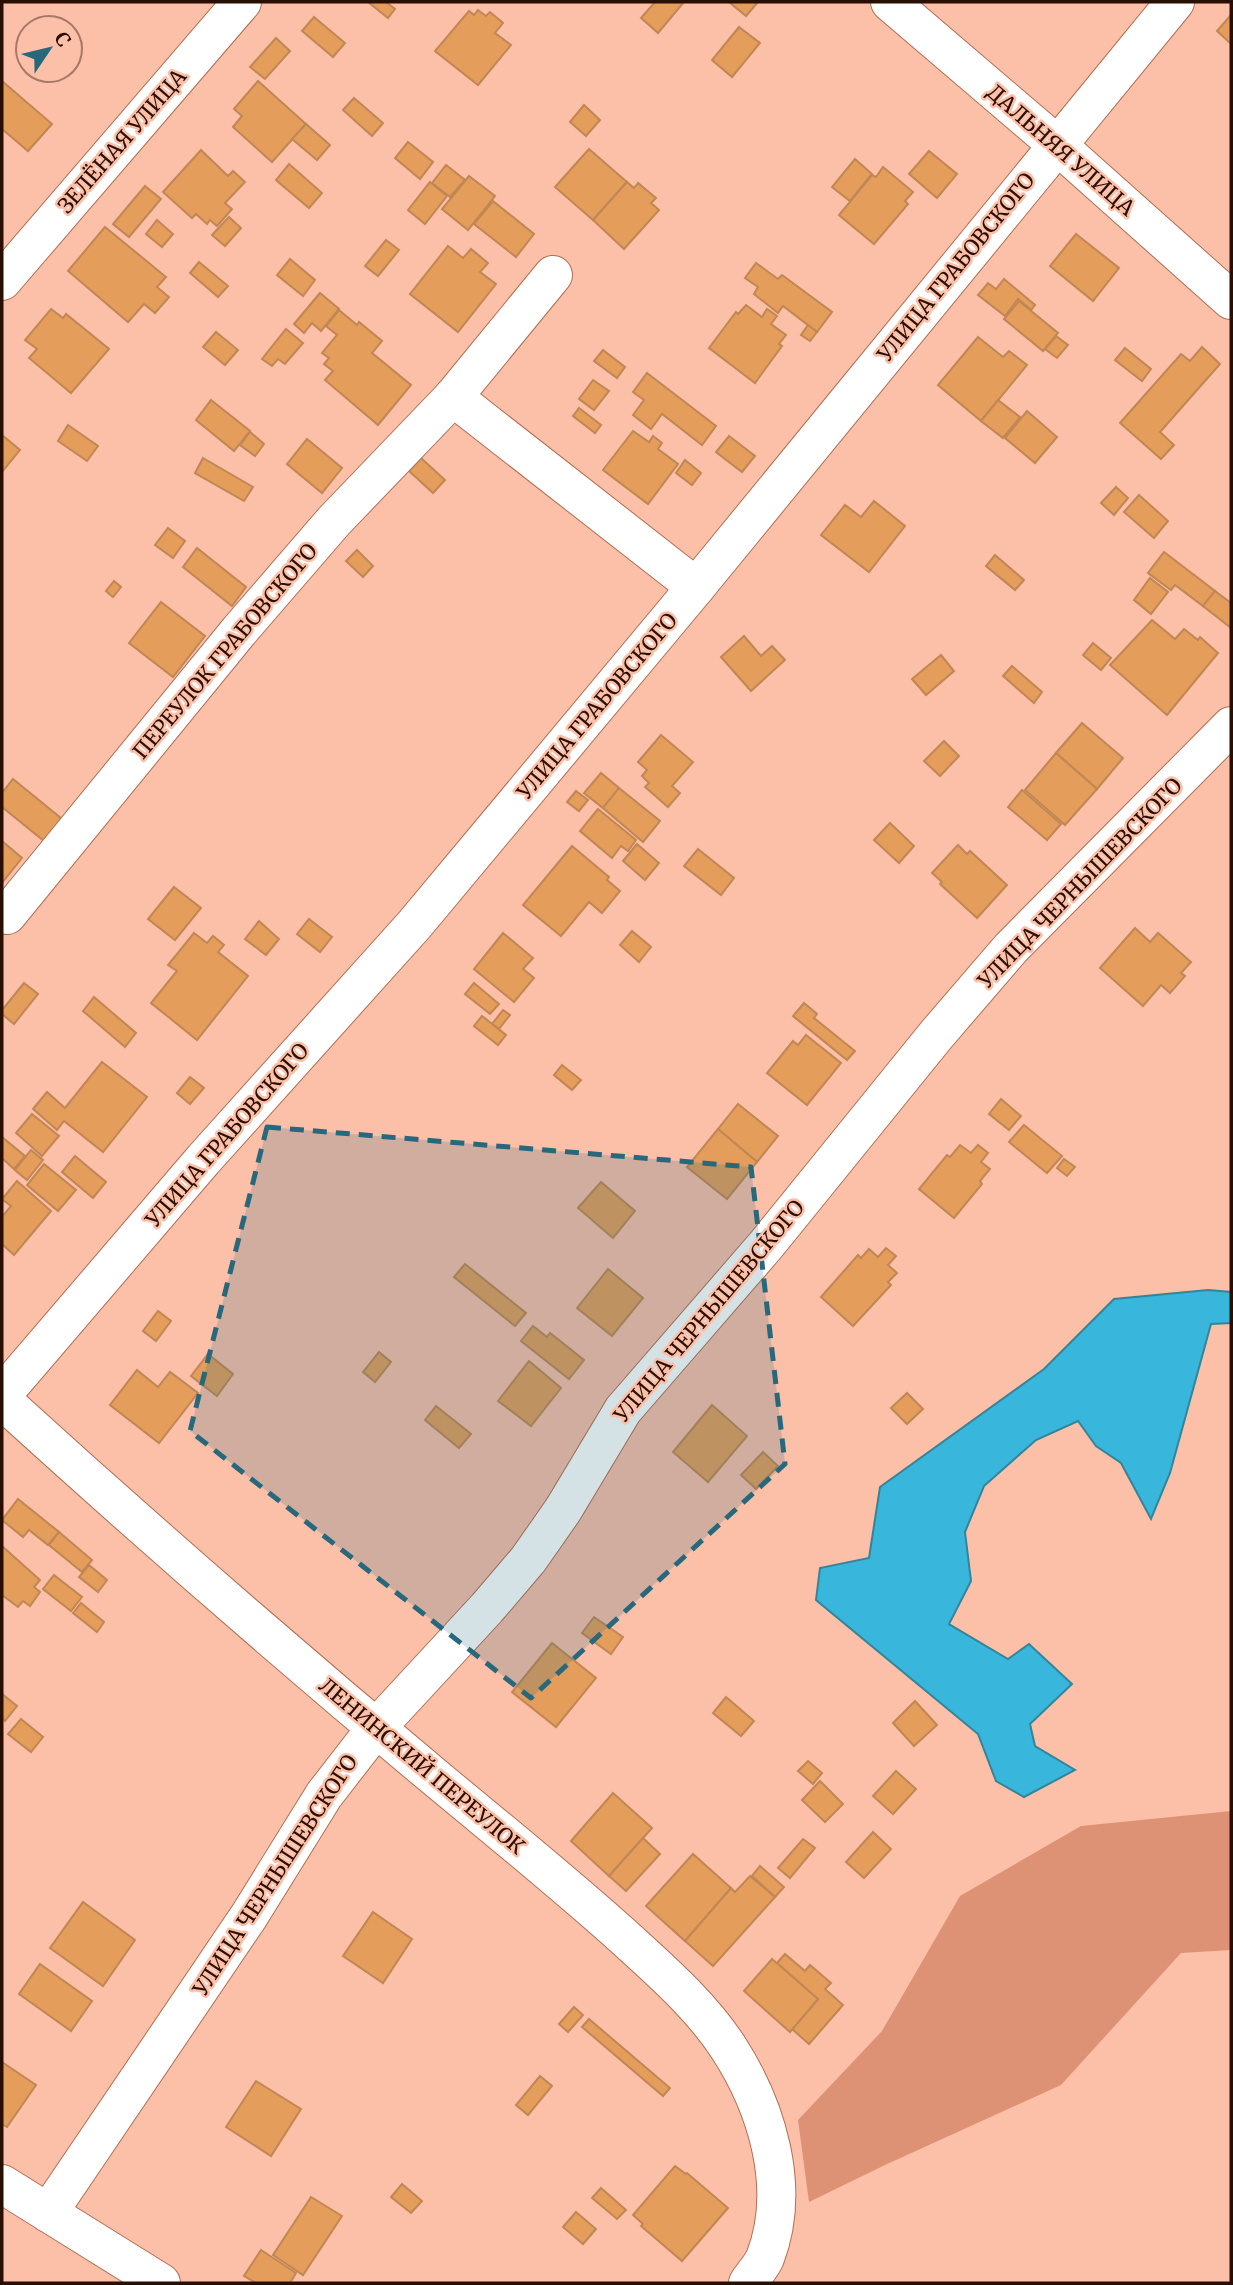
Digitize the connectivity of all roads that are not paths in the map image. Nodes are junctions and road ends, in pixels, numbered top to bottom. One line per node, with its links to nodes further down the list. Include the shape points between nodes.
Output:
1 (242, 2): 6 (street, ЗЕЛЁНАЯ УЛИЦА)
2 (890, 2): 4 (street, ДАЛЬНЯЯ УЛИЦА)
3 (1175, 2): 4 (street, УЛИЦА ГРАБОВСКОГО)
4 (1056, 144): 7 (street, ДАЛЬНЯЯ УЛИЦА); 9 (street, УЛИЦА ГРАБОВСКОГО)
5 (553, 275): 8 (street, ПЕРЕУЛОК ГРАБОВСКОГО)
6 (2, 281)
7 (1231, 300)
8 (453, 397): 9 (street); 11 (street, ПЕРЕУЛОК ГРАБОВСКОГО, via 334,521 239,631)
9 (696, 587): 12 (street, УЛИЦА ГРАБОВСКОГО, via 415,924 203,1160)
10 (1231, 726): 13 (street, УЛИЦА ЧЕРНЫШЕВСКОГО, via 1011,948 937,1034 766,1245 623,1409 528,1560)
11 (8, 915)
12 (2, 1398): 13 (street, ЛЕНИНСКИЙ ПЕРЕУЛОК)
13 (376, 1728): 15 (street, УЛИЦА ЧЕРНЫШЕВСКОГО, via 324,1795 249,1916); 17 (street, ЛЕНИНСКИЙ ПЕРЕУЛОК, via 596,1912 701,2010 728,2047 754,2096 770,2141 776,2178 774,2223 764,2259)
14 (2, 2184): 15 (street)
15 (48, 2213): 16 (street)
16 (160, 2283)
17 (748, 2283)

